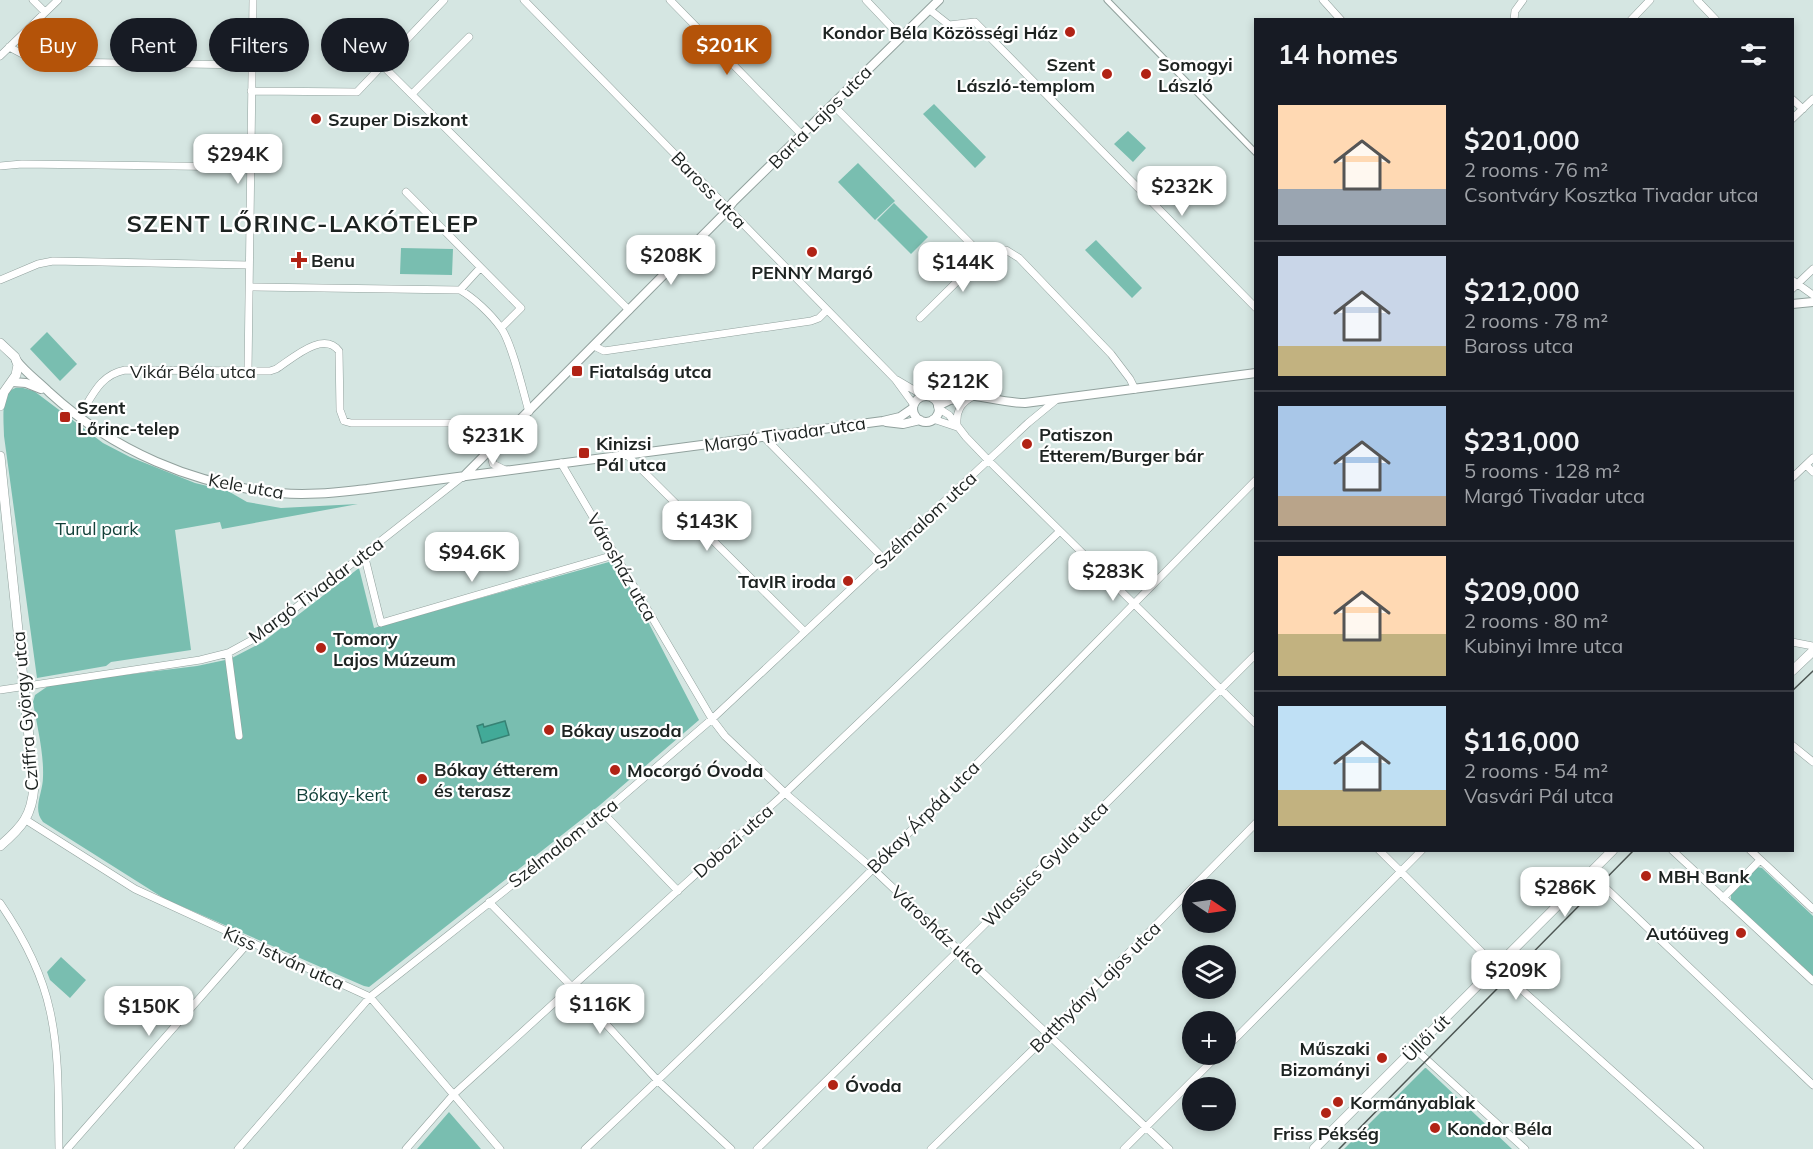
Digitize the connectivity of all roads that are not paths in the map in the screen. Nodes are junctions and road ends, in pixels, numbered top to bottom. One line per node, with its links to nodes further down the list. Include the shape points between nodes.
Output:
1 (33, 0): 15 (street)
2 (58, 0): 15 (street)
3 (253, 0): 16 (street)
4 (444, 0): 21 (street)
5 (524, 0): 42 (street, Baross utca)
6 (670, 0): 37 (street)
7 (866, 0): 23 (street)
8 (939, 0): 14 (street, Barta Lajos utca)
9 (1107, 0): 38 (street)
10 (1323, 0): 17 (street)
11 (1523, 0): 18 (street)
12 (1650, 0): 19 (street)
13 (1698, 0): 20 (street)
14 (930, 9): 23 (street, Barta Lajos utca); 54 (street, via 949,26 975,22)
15 (45, 12): 24 (street)
16 (253, 18)
17 (1339, 18)
18 (1514, 18)
19 (1633, 18)
20 (1714, 18)
21 (409, 37)
22 (469, 37): 31 (street)
23 (901, 37): 34 (street, Barta Lajos utca)
24 (9, 47): 25 (street); 26 (street, via 28,57 55,62)
25 (0, 56)
26 (209, 64)
27 (252, 72): 30 (street)
28 (376, 72): 30 (street, via 351,93)
29 (389, 72): 31 (street)
30 (251, 91): 40 (street)
31 (412, 94): 55 (street)
32 (1813, 99): 35 (street)
33 (1794, 101): 35 (street)
34 (833, 105): 37 (street, Barta Lajos utca); 43 (street, via 973,246)
35 (1803, 109): 36 (street)
36 (1794, 117)
37 (802, 135): 42 (street, Barta Lajos utca)
38 (1254, 151)
39 (0, 166): 40 (street)
40 (250, 167): 44 (street)
41 (406, 192): 45 (street)
42 (728, 209): 55 (street); 56 (street, Baross utca)
43 (989, 250): 57 (street); 66 (street, via 1006,250 1019,258 1111,354)
44 (249, 265): 47 (street, via 53,261); 49 (street)
45 (480, 268): 50 (street); 58 (street, via 520,308)
46 (1813, 268): 48 (street)
47 (0, 280)
48 (1794, 284): 51 (street)
49 (250, 287): 50 (street); 62 (street)
50 (460, 290): 58 (street)
51 (1813, 295)
52 (1813, 302): 53 (street)
53 (1794, 304)
54 (1254, 306)
55 (629, 310): 59 (street)
56 (827, 310): 59 (street, via 811,321 604,351); 64 (street, Baross utca)
57 (920, 318)
58 (501, 328): 74 (street)
59 (594, 346): 74 (street)
60 (2, 347): 61 (main road)
61 (16, 360): 65 (main road, via 17,371); 67 (street, Kele utca)
62 (248, 371): 75 (street, Vikár Béla utca, via 116,371 103,379); 81 (street, Vikár Béla utca, via 276,369 312,346 330,344 339,351 340,410 344,421 471,423 485,428)
63 (1254, 373): 66 (street)
64 (895, 379): 69 (street, Baross utca); 72 (street, Baross utca)
65 (7, 384): 67 (street, Kele utca, via 26,383); 71 (main road)
66 (1135, 389): 70 (street)
67 (52, 394): 75 (street, Kele utca)
68 (972, 396): 69 (street, via 955,393); 70 (street, via 1013,403); 73 (street); 79 (street, via 960,407)
69 (928, 397): 72 (street, via 918,399); 73 (street)
70 (1056, 400): 85 (street, Szélmalom utca)
71 (0, 406)
72 (913, 407): 77 (street); 78 (street, Margó Tivadar utca, via 900,417)
73 (938, 407): 76 (street); 79 (street)
74 (529, 412): 81 (street)
75 (79, 417): 91 (street, Kele utca, via 109,438 162,465 259,491 309,494)
76 (933, 419): 77 (street); 79 (street)
77 (920, 420): 78 (street, Margó Tivadar utca, via 903,424)
78 (883, 421): 80 (street, Margó Tivadar utca)
79 (957, 426): 85 (street)
80 (764, 437): 82 (street, Margó Tivadar utca); 96 (street)
81 (497, 443): 88 (street, via 491,454 493,464); 91 (street)
82 (627, 455): 86 (street, Margó Tivadar utca); 98 (street)
83 (0, 456): 105 (main road, Cziffra György utca)
84 (1813, 458): 87 (street)
85 (989, 460): 93 (street); 96 (street, Szélmalom utca)
86 (561, 463): 88 (street, Margó Tivadar utca); 95 (street, Városház utca)
87 (1806, 465): 89 (street); 90 (street)
88 (508, 470): 91 (street, Margó Tivadar utca)
89 (1813, 472)
90 (1794, 476)
91 (462, 477): 94 (street, Margó Tivadar utca)
92 (1254, 482): 97 (street, Bókay Árpád utca)
93 (1060, 531): 97 (street); 113 (street, Dobozi utca)
94 (364, 554): 95 (street, via 381,623); 102 (street, Margó Tivadar utca, via 261,635)
95 (614, 555): 108 (street, Városház utca)
96 (884, 559): 98 (street, Szélmalom utca)
97 (1133, 604): 106 (street); 124 (street, Bókay Árpád utca)
98 (805, 632): 108 (street, Szélmalom utca)
99 (1794, 642): 100 (street)
100 (1813, 646)
101 (1813, 651): 104 (main road)
102 (228, 653): 105 (street, Margó Tivadar utca); 110 (street)
103 (1254, 656): 106 (street, Wlassics Gyula utca)
104 (1794, 670)
105 (23, 686): 107 (street, Margó Tivadar utca); 115 (main road, Cziffra György utca, via 34,778 33,801)
106 (1221, 688): 109 (street); 133 (street, Wlassics Gyula utca)
107 (0, 690)
108 (712, 719): 113 (street, Városház utca); 114 (street, Szélmalom utca)
109 (1254, 722)
110 (239, 736)
111 (1794, 747): 112 (street)
112 (1813, 762)
113 (785, 793): 124 (street, Városház utca); 127 (street, Dobozi utca)
114 (603, 813): 127 (street); 129 (street, Szélmalom utca)
115 (26, 820): 117 (main road); 132 (street, Kiss István utca, via 135,889)
116 (1254, 825): 138 (street, Batthyány Lajos utca)
117 (0, 846)
118 (1381, 852): 125 (street)
119 (1420, 852): 125 (street)
120 (1611, 852): 126 (main road, Üllői út)
121 (1674, 852): 128 (street)
122 (1752, 852): 123 (street)
123 (1760, 860): 128 (street); 131 (street)
124 (873, 869): 133 (street, Városház utca); 142 (street, Bókay Árpád utca)
125 (1400, 872): 134 (street); 139 (street)
126 (1590, 873): 134 (main road, Üllői út); 143 (street)
127 (678, 891): 136 (street, Dobozi utca)
128 (1723, 898): 135 (street)
129 (489, 902): 136 (street); 137 (street, Szélmalom utca)
130 (0, 903): 146 (street, via 36,969 50,1011 58,1081)
131 (1813, 909)
132 (249, 942): 137 (street, Kiss István utca); 147 (street)
133 (959, 950): 138 (street, Városház utca); 153 (street, Wlassics Gyula utca)
134 (1497, 966): 140 (main road, Üllői út); 159 (street)
135 (1813, 981)
136 (573, 988): 142 (street); 144 (street, Dobozi utca)
137 (370, 997): 144 (street, Kiss István utca); 148 (street, Szélmalom utca)
138 (1048, 1035): 145 (street, Városház utca); 154 (street, Batthyány Lajos utca)
139 (1236, 1038)
140 (1415, 1049): 157 (main road, Üllői út); 158 (street)
141 (1208, 1065): 145 (street)
142 (658, 1081): 151 (street, Bókay Árpád utca); 152 (street)
143 (1813, 1085)
144 (454, 1094): 149 (street, Dobozi utca); 150 (street, Kiss István utca)
145 (1147, 1127): 155 (street); 156 (street, Városház utca)
146 (59, 1149)
147 (67, 1149)
148 (238, 1149)
149 (406, 1149)
150 (500, 1149)
151 (585, 1149)
152 (730, 1149)
153 (757, 1149)
154 (931, 1149)
155 (1124, 1149)
156 (1169, 1149)
157 (1314, 1149)
158 (1525, 1149)
159 (1700, 1149)

